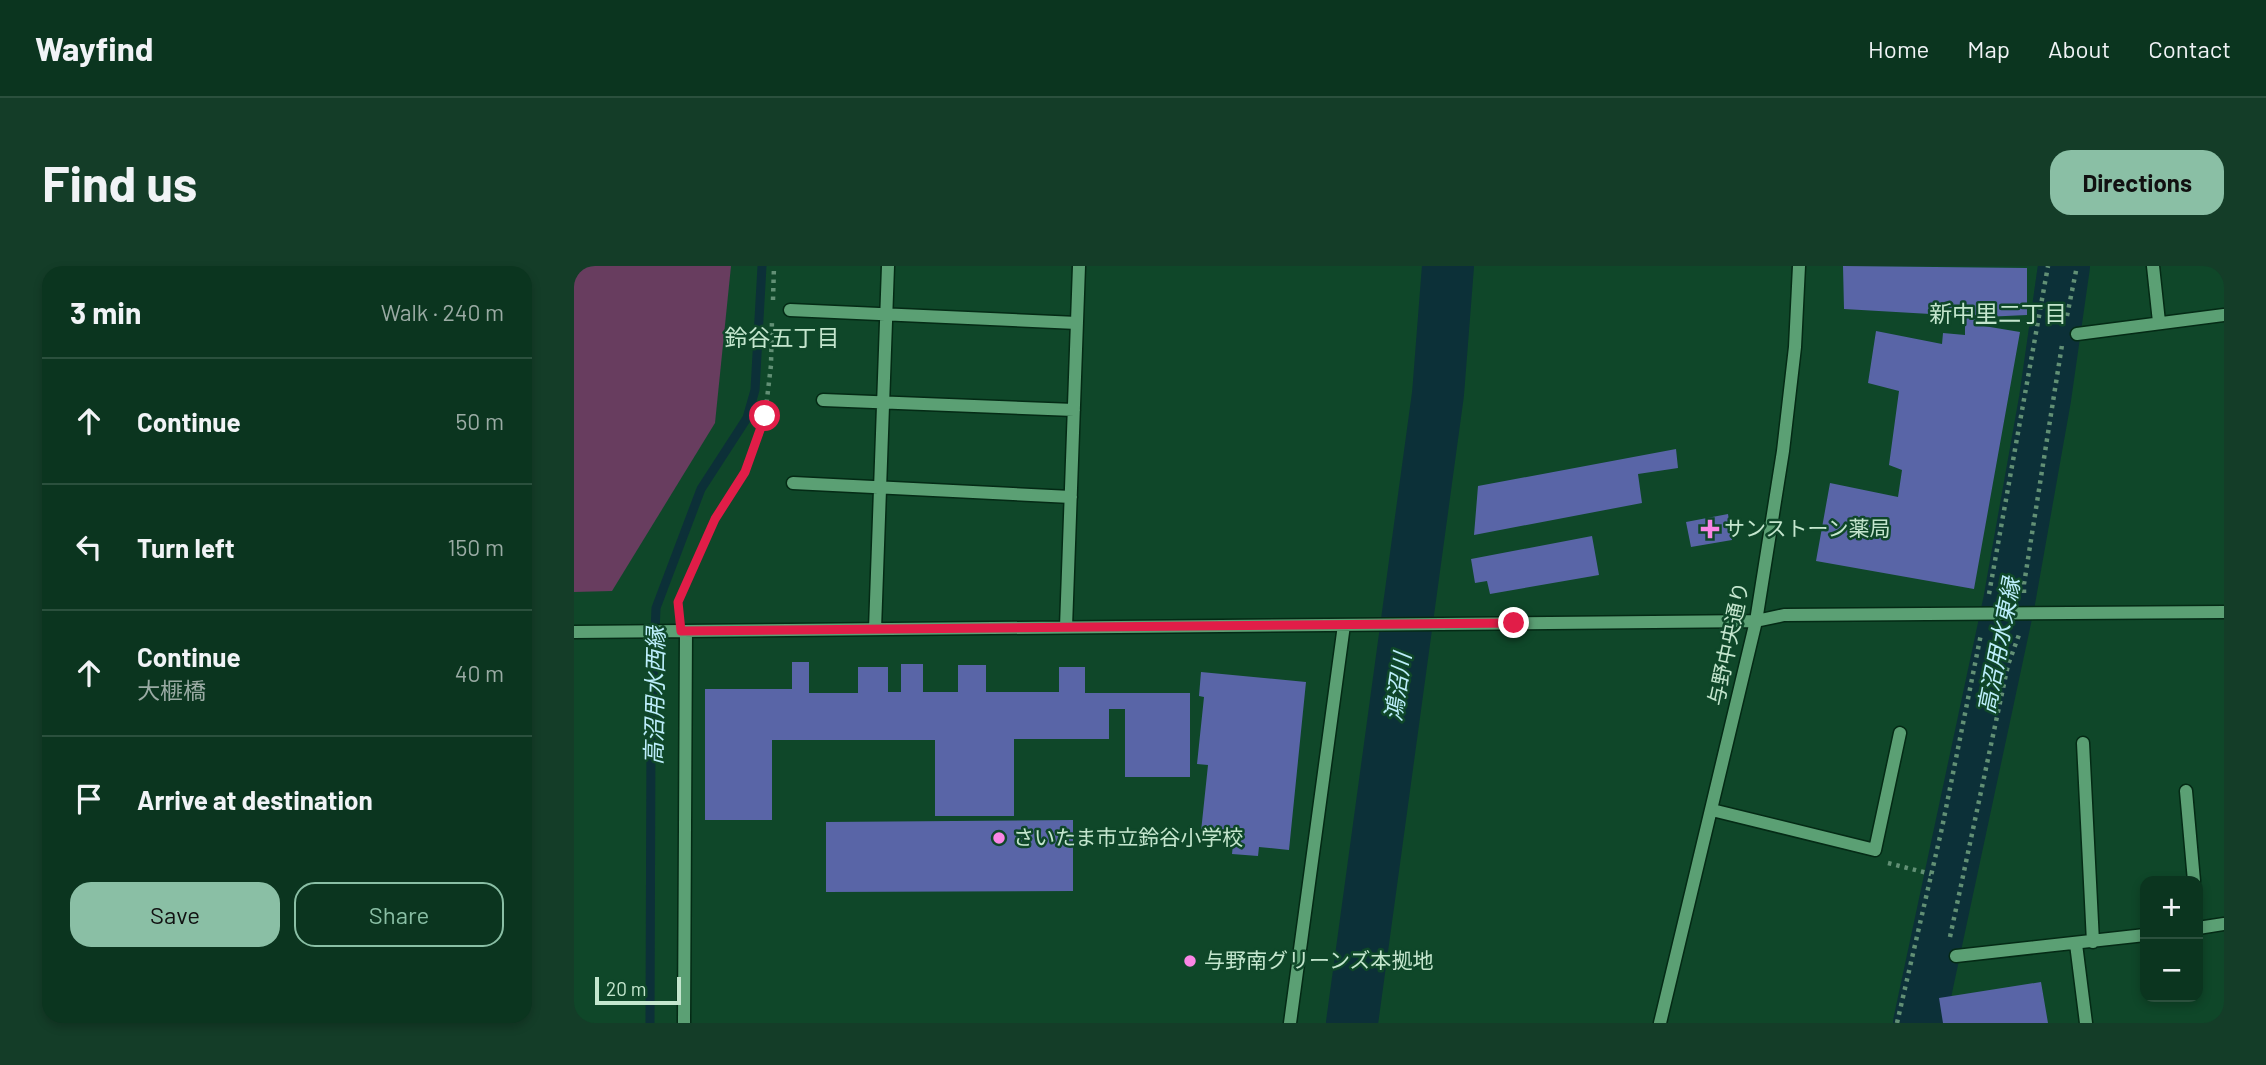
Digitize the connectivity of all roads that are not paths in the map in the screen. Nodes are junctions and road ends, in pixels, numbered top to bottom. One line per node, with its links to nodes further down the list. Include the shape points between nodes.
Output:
1 (888, 266): 6 (street)
2 (1079, 266): 9 (street)
3 (1798, 266): 18 (street, 与野中央通り, via 1794,360)
4 (2153, 266): 8 (street)
5 (790, 310): 6 (street)
6 (886, 314): 9 (street); 12 (street)
7 (2224, 315): 8 (street)
8 (2159, 322): 10 (street)
9 (1077, 323): 13 (street)
10 (2077, 334)
11 (823, 400): 12 (street)
12 (883, 403): 13 (street); 15 (street)
13 (1074, 410): 16 (street)
14 (793, 483): 15 (street)
15 (880, 486): 16 (street); 21 (street)
16 (1071, 497): 20 (street)
17 (2224, 612): 18 (street, via 1784,615)
18 (1756, 621): 19 (street); 27 (street, 与野中央通り)
19 (1345, 625): 20 (street); 36 (street)
20 (1066, 628): 21 (street)
21 (875, 629): 22 (street)
22 (678, 631): 23 (street); 35 (street)
23 (574, 632)
24 (1900, 733): 27 (street, via 1875,850)
25 (2083, 743): 32 (street)
26 (2186, 791): 28 (street)
27 (1712, 810): 37 (street, 与野中央通り)
28 (2194, 876)
29 (2224, 924): 30 (street)
30 (2203, 927)
31 (2140, 936): 32 (street)
32 (2093, 942): 33 (street)
33 (2076, 944): 34 (street); 38 (street)
34 (1956, 956)
35 (684, 1023)
36 (1290, 1023)
37 (1660, 1023)
38 (2086, 1023)

